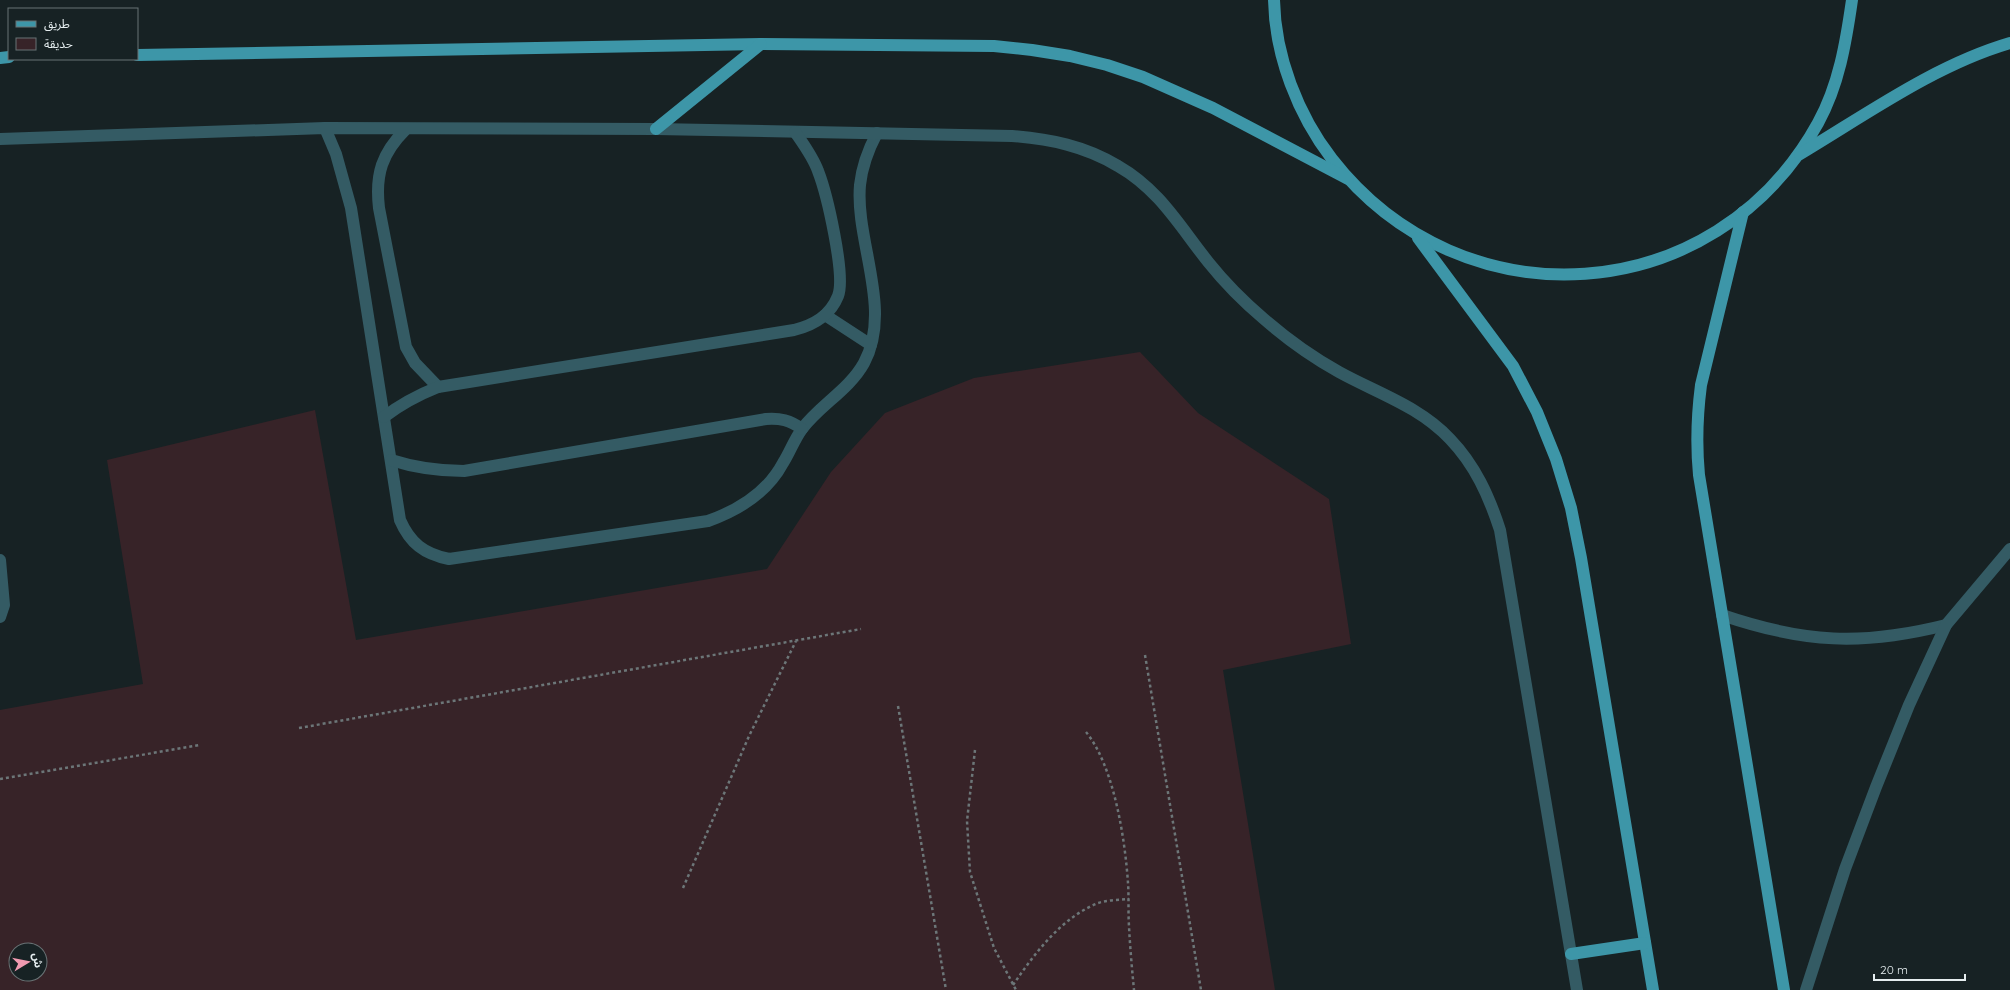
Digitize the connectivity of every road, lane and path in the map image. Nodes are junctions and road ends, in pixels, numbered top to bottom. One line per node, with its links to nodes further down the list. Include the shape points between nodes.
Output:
1 (1274, 0): 13 (main road, via 1274,14 1283,60 1299,105 1320,144)
2 (1852, 0): 12 (main road, via 1846,43 1834,86 1818,122)
3 (2010, 42): 12 (main road, via 1980,51 1948,66)
4 (761, 44): 5 (main road); 8 (main road); 13 (main road, via 994,46 1077,58 1121,70 1179,91)
5 (138, 55)
6 (325, 128): 7 (street); 11 (street); 19 (street, via 339,161 352,208)
7 (406, 129): 8 (street); 18 (street, via 394,141 379,173 379,208 406,347 415,363)
8 (656, 129): 9 (street)
9 (795, 132): 10 (street); 16 (street, via 808,150 818,171 841,273 838,296)
10 (877, 134): 17 (street, via 866,156 860,186 875,305 875,325); 39 (street, via 1040,138 1080,148 1118,166 1156,194 1214,268 1264,319 1300,347 1339,372 1405,404 1429,420 1468,460 1492,505 1500,530)
11 (0, 140)
12 (1797, 155): 14 (main road, via 1772,185)
13 (1348, 179): 15 (main road, via 1380,210)
14 (1744, 212): 15 (main road, via 1711,234 1662,258 1608,272 1553,275 1499,268 1456,255); 24 (main road, via 1697,415 1699,474)
15 (1416, 235): 38 (main road, via 1513,366 1537,412 1556,459 1571,508 1581,558)
16 (826, 315): 17 (street); 18 (street, via 816,322 794,330)
17 (871, 344): 20 (street, via 864,363 853,380)
18 (438, 387): 19 (street, via 419,394)
19 (384, 417): 21 (street)
20 (802, 429): 21 (street, via 785,419 766,419 464,471 415,468); 21 (street, via 783,464 763,489 738,509 723,516 692,524 449,559 424,551 406,532 400,520)
21 (391, 460)
22 (2010, 549): 26 (street)
23 (0, 562): 25 (street, via 4,605)
24 (1722, 615): 26 (street, via 1784,634 1849,640 1882,638); 47 (main road)
25 (0, 617)
26 (1946, 625): 48 (street, via 1909,705 1876,787 1845,869)
27 (861, 629): 28 (path)
28 (796, 641): 31 (path); 36 (path, via 749,736)
29 (1145, 656): 44 (path)
30 (898, 706): 41 (path)
31 (298, 728)
32 (1086, 732): 37 (path, via 1096,744 1113,791 1121,824)
33 (200, 745): 35 (path)
34 (975, 750): 40 (path, via 967,821 970,872 994,948)
35 (0, 779)
36 (682, 888)
37 (1129, 899): 40 (path, via 1099,903 1067,922 1038,949); 43 (path)
38 (1645, 943): 39 (main road); 46 (main road)
39 (1571, 954): 45 (street)
40 (1013, 985): 42 (path)
41 (946, 990)
42 (1016, 990)
43 (1134, 990)
44 (1201, 990)
45 (1577, 990)
46 (1653, 990)
47 (1784, 990)
48 (1806, 990)

